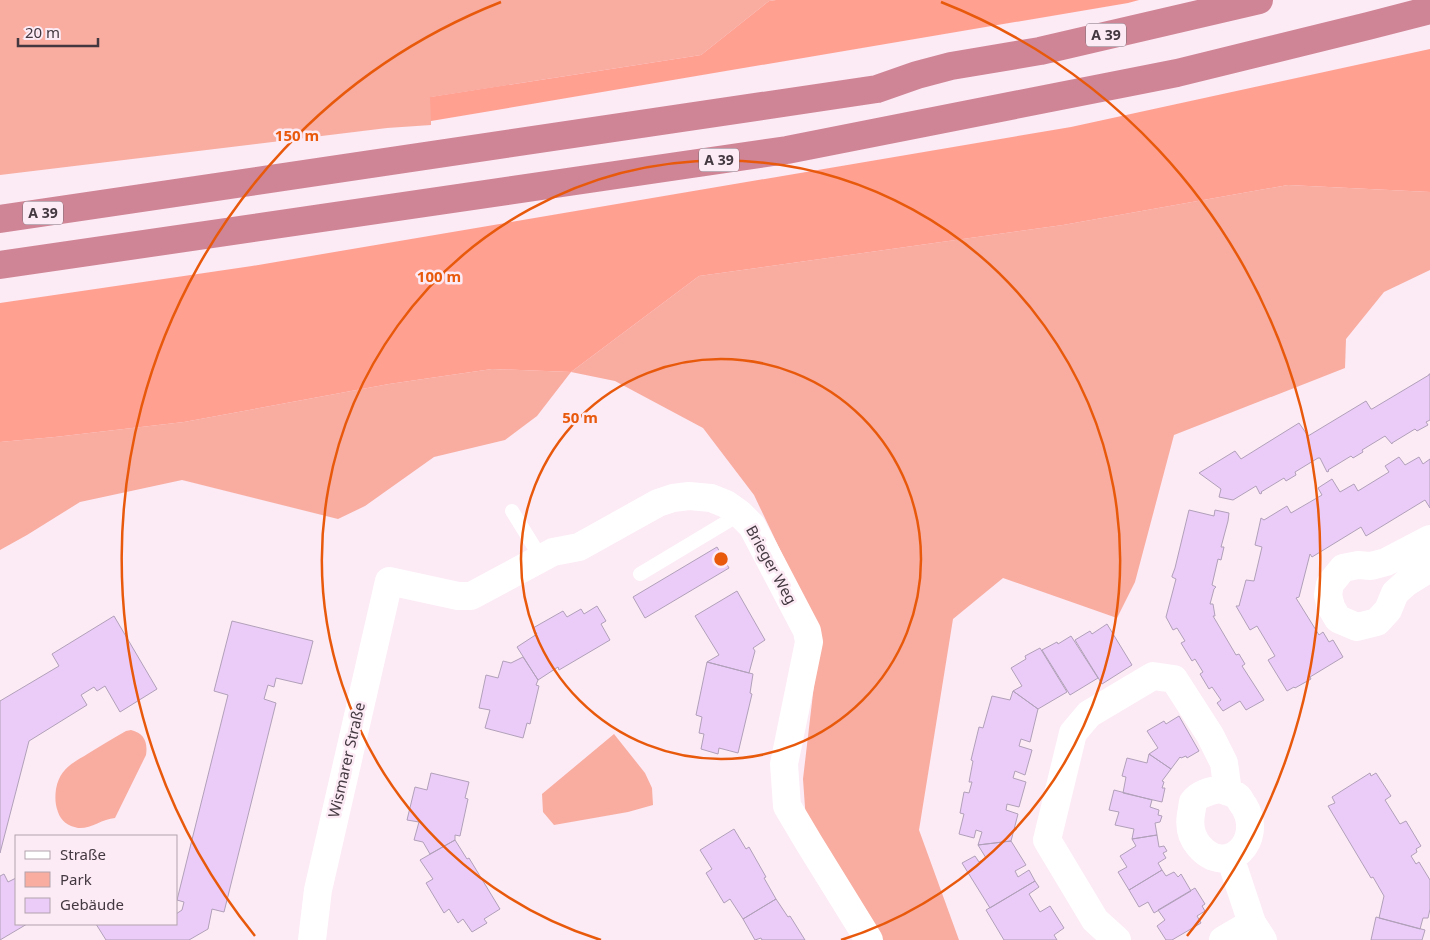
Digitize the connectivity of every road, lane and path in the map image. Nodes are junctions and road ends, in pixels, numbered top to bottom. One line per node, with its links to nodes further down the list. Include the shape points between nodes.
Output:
1 (1259, 0): 3 (highway, A 39, via 1040,51 951,66 877,89)
2 (1430, 10): 4 (highway, A 39, via 1177,73 787,150)
3 (0, 219)
4 (0, 265)
5 (512, 511): 8 (lane)
6 (740, 514): 8 (street, Brieger Weg, via 711,498 673,498 579,547 553,552); 10 (lane); 16 (street, Brieger Weg, via 752,526 810,642 784,764 787,806)
7 (1430, 539): 9 (street, via 1386,562 1343,568 1330,584 1331,607 1338,619 1357,627 1377,622 1388,610 1395,593)
8 (542, 558): 11 (street, Brieger Weg, via 471,596)
9 (1430, 568)
10 (640, 574)
11 (389, 581): 15 (street, Wismarer Straße, via 318,890)
12 (1228, 792): 13 (street, via 1237,796 1249,814 1250,827 1248,840 1240,852); 13 (street, via 1220,788 1205,793 1193,803 1189,822 1193,839 1205,853 1218,858); 17 (street, via 1224,763 1174,679 1153,676 1089,714 1073,733 1047,840 1095,920)
13 (1230, 857): 14 (street)
14 (1258, 931): 18 (street)
15 (312, 940)
16 (869, 940)
17 (1117, 940)
18 (1223, 940)

